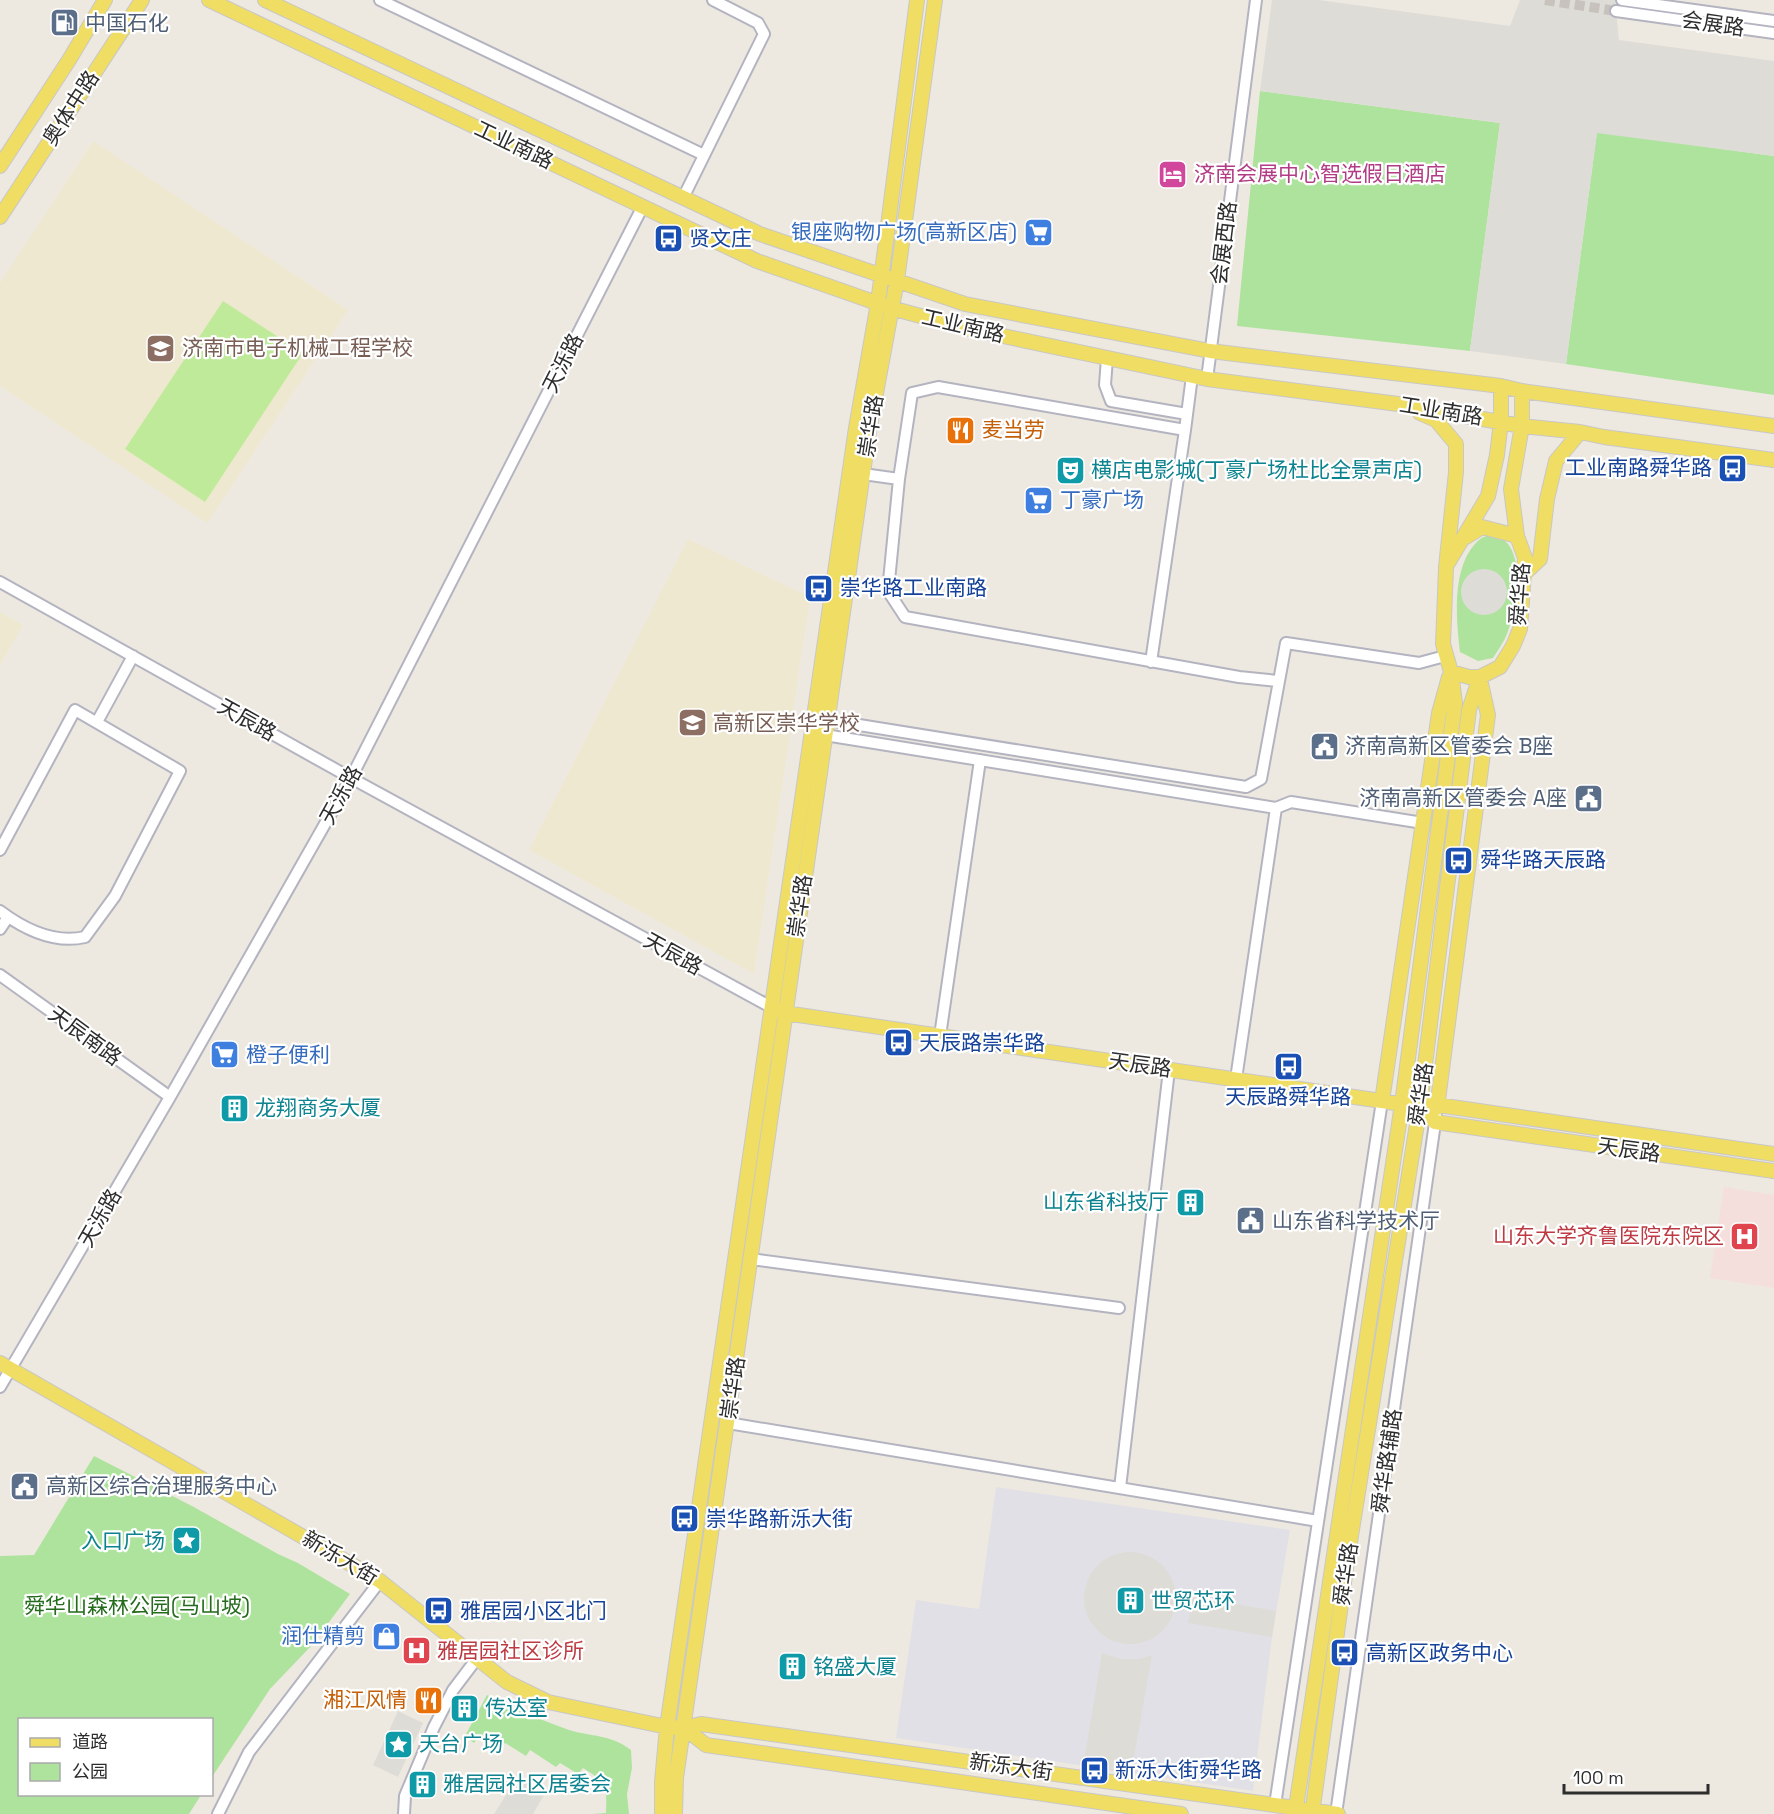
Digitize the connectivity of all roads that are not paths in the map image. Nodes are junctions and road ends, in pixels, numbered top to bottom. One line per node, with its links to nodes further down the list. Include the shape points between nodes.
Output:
1 (105, 0): 15 (main road, 奥体中路)
2 (142, 0): 18 (main road, 奥体中路)
3 (209, 0): 17 (main road, 工业南路)
4 (265, 0): 16 (main road, 工业南路)
5 (380, 0): 14 (street)
6 (713, 0): 14 (street, via 758,23 764,34)
7 (917, 0): 19 (main road, 崇华路)
8 (934, 0): 20 (main road, 崇华路)
9 (1256, 0): 22 (street, 会展西路)
10 (1622, 0): 12 (street, 会展路)
11 (1616, 10): 13 (street, 会展路)
12 (1774, 21)
13 (1774, 33)
14 (704, 155): 16 (street)
15 (0, 166)
16 (683, 198): 19 (main road, 工业南路, via 760,234)
17 (643, 206): 21 (main road, 工业南路, via 757,261); 53 (street, 天泺路)
18 (0, 217)
19 (881, 274): 20 (main road, 工业南路); 21 (main road, 崇华路)
20 (897, 280): 21 (main road, 崇华路); 22 (main road, 工业南路, via 965,304)
21 (884, 306): 23 (main road, 工业南路, via 965,328); 36 (main road, 崇华路); 60 (main road, 崇华路, via 854,440)
22 (1210, 351): 25 (street, 会展西路); 26 (main road, 工业南路)
23 (1107, 358): 24 (main road, 工业南路); 29 (street, via 1105,385 1111,401)
24 (1192, 376): 25 (main road, 工业南路); 29 (street)
25 (1207, 379): 28 (main road, 工业南路)
26 (1501, 386): 27 (main road, 工业南路); 30 (main road, 舜华路)
27 (1522, 391): 31 (main road, 舜华路); 32 (main road, 工业南路)
28 (1398, 404): 30 (main road, 工业南路); 40 (main road, via 1437,420 1456,444)
29 (1187, 414): 33 (street)
30 (1501, 421): 31 (main road, 工业南路); 39 (main road, 舜华路, via 1488,496)
31 (1522, 426): 34 (main road, 工业南路); 38 (main road, 舜华路, via 1511,489)
32 (1774, 426)
33 (1185, 430): 37 (street, via 938,387 912,393); 45 (street)
34 (1580, 432): 35 (main road, 工业南路); 41 (main road, via 1556,461 1546,499 1540,559)
35 (1774, 460)
36 (863, 474): 37 (street); 49 (main road, 崇华路)
37 (899, 480): 45 (street, via 888,591 905,617)
38 (1517, 536): 39 (main road, via 1482,527); 41 (main road, 舜华路, via 1525,558)
39 (1464, 538): 40 (main road, 舜华路)
40 (1446, 567): 44 (main road, 舜华路)
41 (1524, 573): 47 (main road, 舜华路, via 1520,629 1513,646 1500,667)
42 (0, 582): 43 (street, 天辰路)
43 (133, 656): 50 (street); 53 (street, 天辰路)
44 (1445, 656): 46 (main road, 舜华路); 48 (street, via 1419,663 1286,643)
45 (1151, 662): 48 (street)
46 (1451, 672): 47 (main road); 55 (main road, via 1439,713); 67 (main road, 舜华路, via 1455,703)
47 (1480, 677): 68 (main road, 舜华路, via 1469,710); 69 (main road, via 1488,715)
48 (1278, 681): 49 (street, via 1261,779 1246,787)
49 (828, 720): 51 (main road, 崇华路)
50 (97, 722): 56 (street, via 75,710); 57 (street, via 180,771 115,896 85,937 72,940 33,932)
51 (825, 735): 52 (street); 61 (main road, 崇华路)
52 (980, 760): 54 (street); 62 (street)
53 (351, 778): 60 (street, 天辰路); 65 (street, 天泺路)
54 (1276, 808): 55 (street, via 1291,802); 64 (street)
55 (1423, 823): 66 (main road)
56 (0, 850)
57 (4, 914): 58 (street)
58 (0, 929)
59 (0, 975): 65 (street, 天辰南路)
60 (771, 1007): 61 (main road, 天辰路); 82 (main road, 崇华路)
61 (785, 1013): 62 (main road, 天辰路); 73 (main road, 崇华路)
62 (940, 1036): 63 (main road, 天辰路)
63 (1169, 1070): 64 (main road, 天辰路); 78 (street)
64 (1236, 1079): 66 (main road, 天辰路)
65 (170, 1097): 75 (street, 天泺路)
66 (1382, 1101): 67 (main road, 天辰路); 79 (street)
67 (1402, 1104): 68 (main road, 天辰路); 87 (main road, 舜华路)
68 (1420, 1105): 69 (main road, 天辰路); 70 (main road); 88 (main road, 舜华路, via 1347,1561)
69 (1437, 1106): 70 (street, 舜华路辅路); 71 (main road, 天辰路)
70 (1435, 1122): 72 (main road, 天辰路); 94 (street, 舜华路辅路)
71 (1774, 1154)
72 (1774, 1172)
73 (751, 1259): 74 (street); 77 (main road, 崇华路)
74 (1119, 1308)
75 (6, 1367): 76 (street, 天泺路); 80 (main road, 新泺大街)
76 (0, 1387)
77 (728, 1423): 78 (street); 83 (main road, 崇华路)
78 (1120, 1488): 79 (street)
79 (1318, 1521): 85 (street)
80 (380, 1581): 81 (main road, 新泺大街); 89 (street, via 249,1752)
81 (478, 1658): 82 (main road, 新泺大街, via 507,1682 548,1702); 90 (street, via 453,1690 434,1727 405,1796)
82 (667, 1727): 83 (main road, 新泺大街); 91 (main road, 崇华路)
83 (684, 1728): 84 (main road, 新泺大街, via 701,1724); 86 (main road, 新泺大街, via 705,1745); 92 (main road, 崇华路)
84 (1120, 1783): 85 (main road, 新泺大街); 86 (main road)
85 (1275, 1805): 87 (main road, 新泺大街)
86 (1117, 1809): 93 (main road, 新泺大街)
87 (1295, 1811): 88 (main road, 新泺大街)
88 (1313, 1812): 94 (main road, 新泺大街)
89 (218, 1814)
90 (404, 1814)
91 (662, 1814)
92 (675, 1814)
93 (1181, 1814)
94 (1337, 1814)

